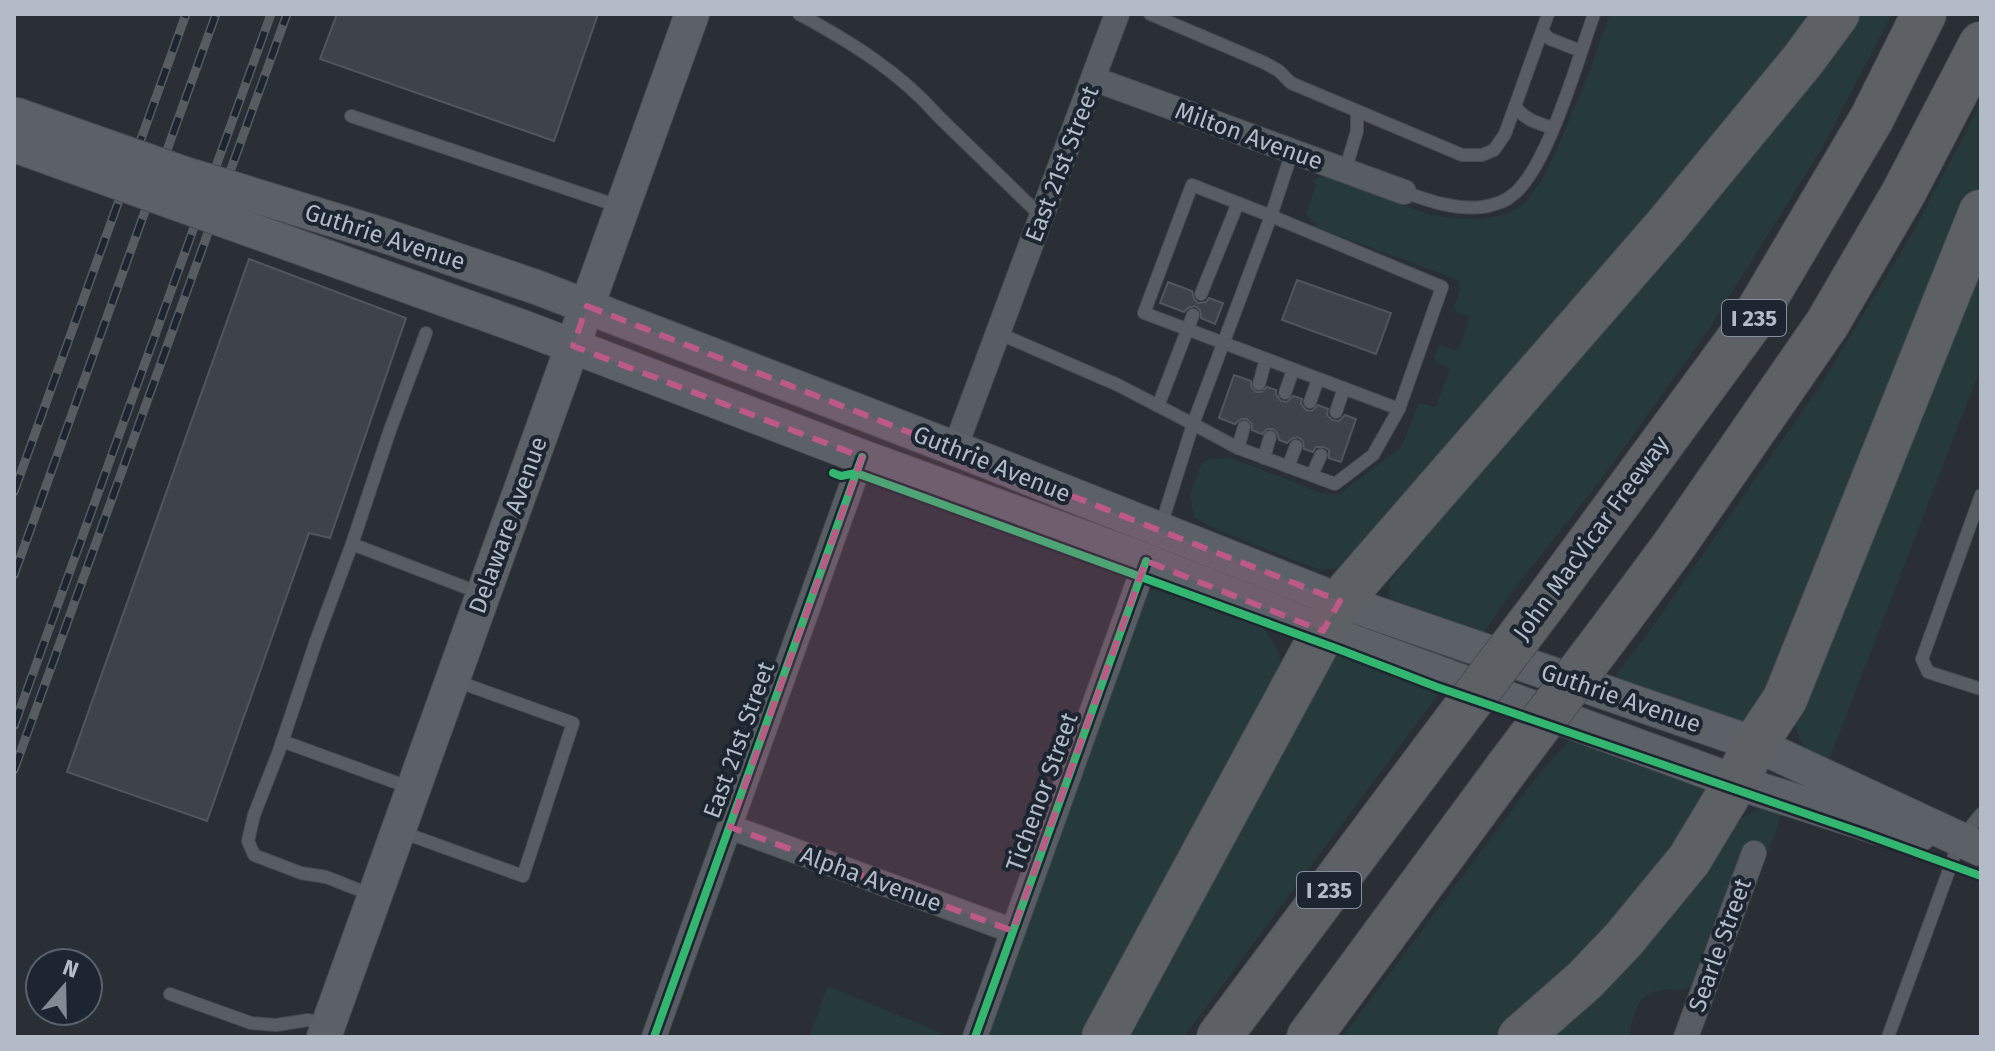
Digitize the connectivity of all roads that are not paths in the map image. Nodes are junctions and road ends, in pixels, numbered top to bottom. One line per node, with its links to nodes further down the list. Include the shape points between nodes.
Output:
1 (692, 14): 23 (main road, Delaware Avenue)
2 (799, 14): 26 (lane, via 894,73)
3 (1150, 14): 14 (lane, via 1265,63 1291,83)
4 (1548, 14): 9 (lane)
5 (1594, 14): 11 (lane)
6 (1837, 14): 60 (highway, via 1667,225)
7 (1924, 14): 78 (highway, John MacVicar Freeway / I 235, bridge, via 1872,118 1754,318)
8 (1114, 15): 12 (street, East 21st Street)
9 (1542, 32): 11 (lane); 13 (lane)
10 (1981, 44): 79 (highway, I 235, bridge, via 1827,324 1673,547)
11 (1581, 51): 17 (lane)
12 (1094, 79): 19 (street, Milton Avenue); 26 (street, East 21st Street)
13 (1515, 106): 14 (lane, via 1505,134 1494,150 1482,155 1462,155); 17 (lane, via 1529,120)
14 (1357, 111): 20 (lane)
15 (14, 114): 28 (main road, Guthrie Avenue, bridge)
16 (351, 116): 23 (lane)
17 (1553, 128): 21 (lane, via 1531,174 1511,197 1484,207 1447,207)
18 (14, 145): 34 (main road, Guthrie Avenue, bridge)
19 (1292, 152): 20 (street, Milton Avenue); 25 (lane)
20 (1345, 171): 21 (street, Milton Avenue)
21 (1404, 192)
22 (1238, 203): 25 (lane); 27 (lane); 30 (lane, via 1192,185 1144,313)
23 (622, 207): 28 (main road, Delaware Avenue)
24 (1981, 212): 64 (highway, via 1785,699)
25 (1271, 216): 33 (lane); 43 (lane, via 1442,287)
26 (1042, 217): 32 (street, East 21st Street)
27 (1201, 294)
28 (587, 306): 34 (main road, Delaware Avenue); 49 (main road, Guthrie Avenue)
29 (1193, 315): 30 (lane)
30 (1188, 330): 33 (lane); 42 (lane)
31 (426, 333): 57 (lane)
32 (998, 333): 42 (lane); 49 (street, East 21st Street)
33 (1224, 344): 35 (lane); 45 (lane)
34 (573, 346): 52 (main road, Guthrie Avenue); 59 (main road, Delaware Avenue)
35 (1266, 359): 36 (lane); 38 (lane)
36 (1293, 370): 37 (lane); 40 (lane)
37 (1318, 379): 39 (lane); 41 (lane)
38 (1259, 384)
39 (1344, 388): 43 (lane); 44 (lane)
40 (1285, 393)
41 (1310, 402)
42 (1158, 406): 45 (lane)
43 (1399, 409): 55 (lane, via 1373,455 1335,484)
44 (1336, 412)
45 (1193, 424): 50 (lane); 58 (lane)
46 (1244, 427): 50 (lane)
47 (1270, 437): 53 (lane)
48 (1296, 446): 54 (lane)
49 (955, 448): 58 (main road, Guthrie Avenue)
50 (1238, 448): 53 (lane)
51 (1321, 455): 55 (lane)
52 (862, 457): 58 (main road, Guthrie Avenue); 67 (street, East 21st Street)
53 (1264, 458): 54 (lane)
54 (1288, 467): 55 (lane)
55 (1312, 475)
56 (1981, 495): 62 (lane, via 1922,659 1928,672)
57 (352, 544): 59 (lane); 63 (lane)
58 (1152, 545): 60 (main road, Guthrie Avenue); 72 (street, Tichenor Street)
59 (484, 594): 61 (main road, Delaware Avenue)
60 (1332, 616): 64 (main road, Guthrie Avenue); 77 (highway)
61 (453, 680): 65 (main road, Delaware Avenue); 68 (lane, via 573,723 523,876)
62 (1981, 689)
63 (282, 741): 65 (lane); 71 (lane, via 254,815 248,841 254,855)
64 (1746, 763): 69 (main road, Guthrie Avenue, via 1880,828); 80 (highway, via 1689,860 1624,939)
65 (413, 789): 68 (main road, Delaware Avenue)
66 (1981, 814): 69 (lane)
67 (730, 827): 72 (street, Alpha Avenue); 75 (street, East 21st Street)
68 (398, 831): 71 (main road, Delaware Avenue)
69 (1970, 844): 82 (lane)
70 (1754, 853): 81 (street, Searle Street)
71 (375, 896): 74 (main road, Delaware Avenue)
72 (1013, 931): 76 (street, Tichenor Street)
73 (170, 994): 74 (lane, via 251,1023 308,1020)
74 (327, 1031)
75 (654, 1037)
76 (975, 1037)
77 (1104, 1037)
78 (1219, 1037)
79 (1309, 1037)
80 (1520, 1037)
81 (1686, 1037)
82 (1888, 1037)

